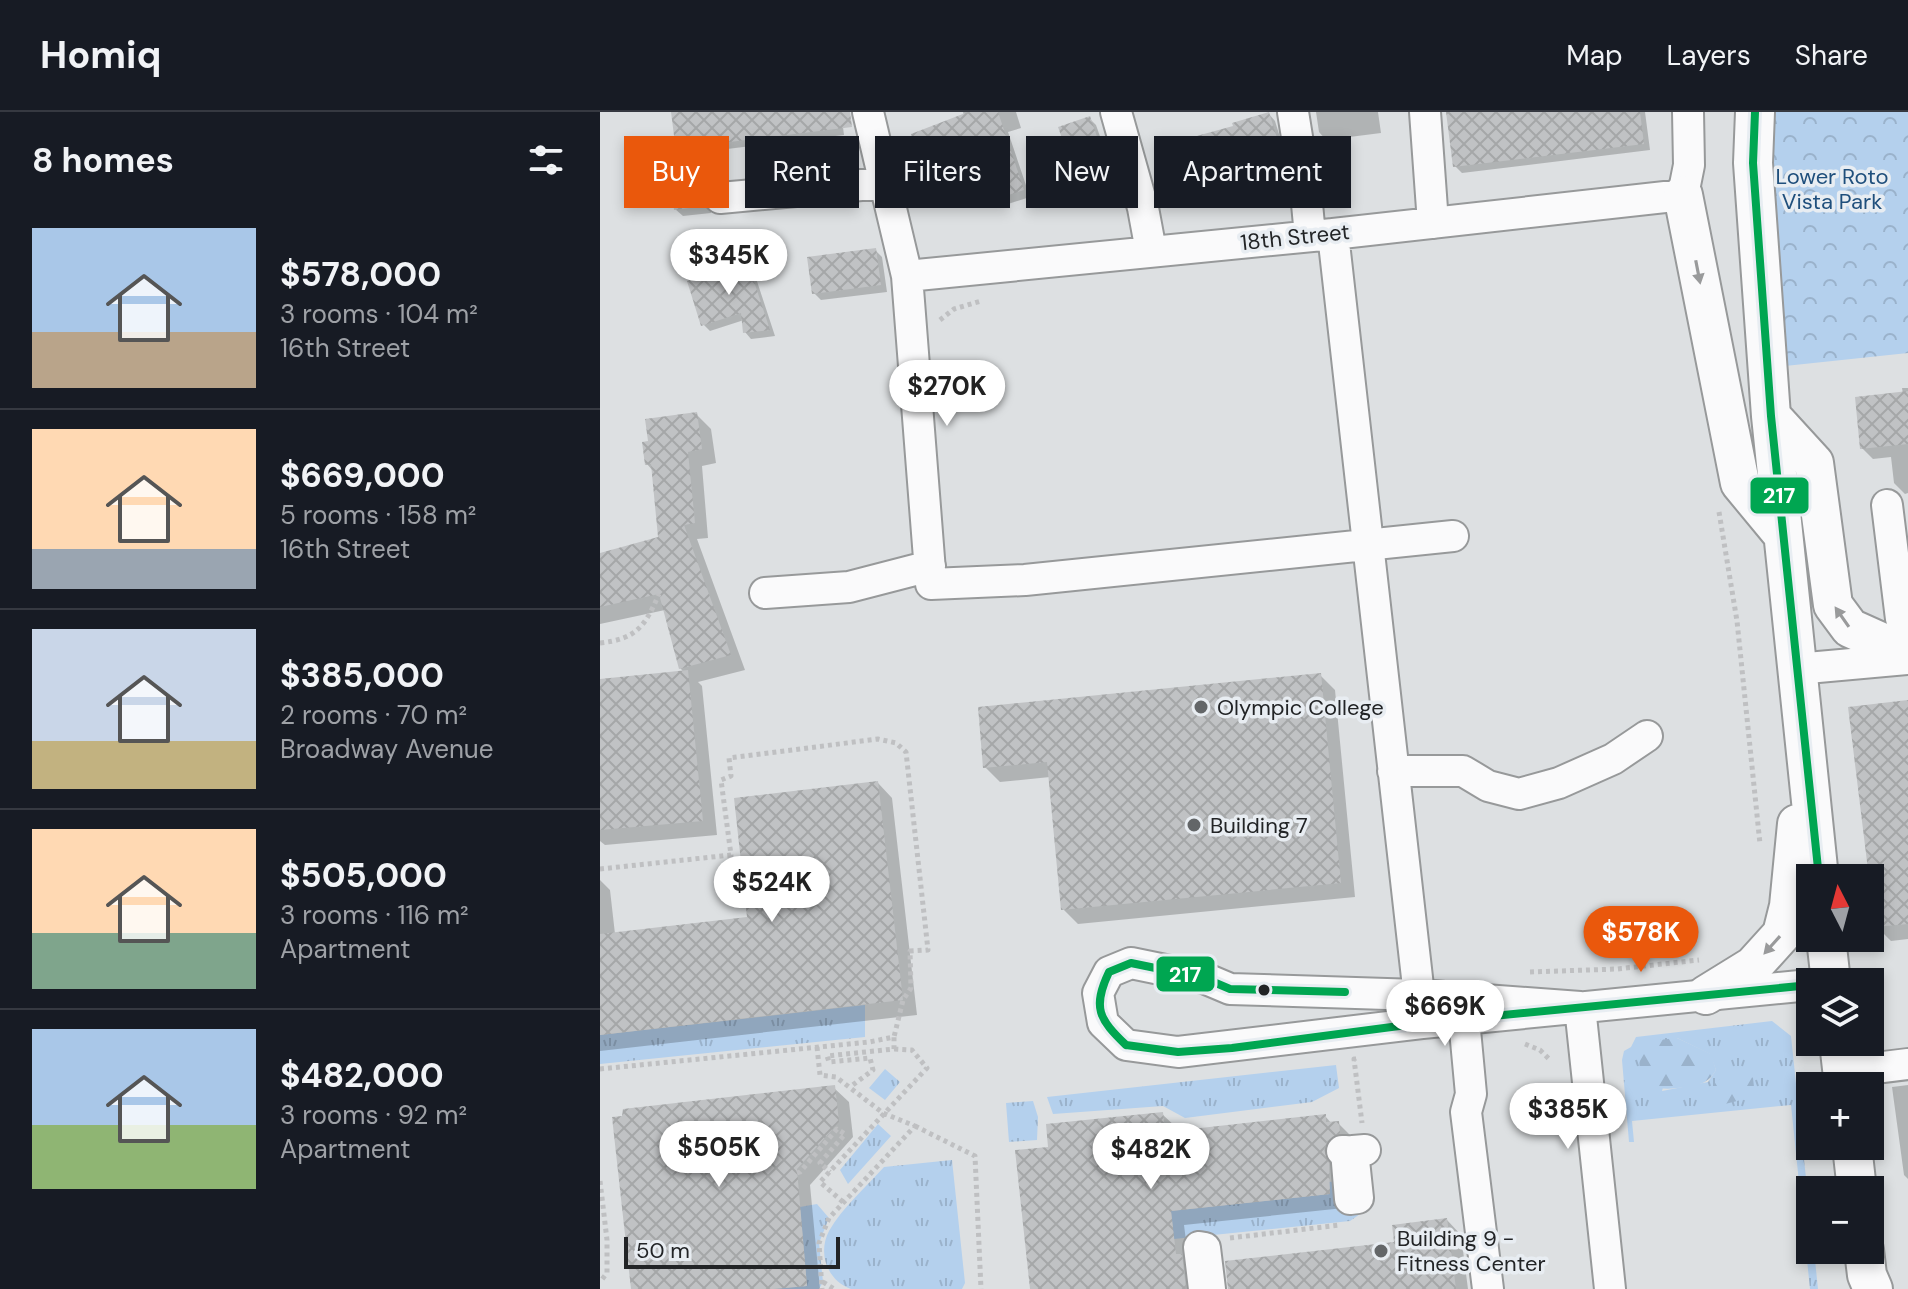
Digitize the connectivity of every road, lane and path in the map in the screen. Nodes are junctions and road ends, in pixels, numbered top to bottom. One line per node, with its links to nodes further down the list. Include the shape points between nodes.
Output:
1 (868, 112): 7 (street)
2 (1116, 112): 14 (street)
3 (1293, 112): 13 (street, via 1306,193)
4 (1425, 112): 12 (street)
5 (1688, 112): 9 (street, via 1689,165)
6 (1755, 112): 18 (main road, via 1753,163)
7 (875, 145)
8 (875, 184): 10 (street)
9 (1683, 195): 12 (street, 18th Street); 20 (main road, one-way to 20, via 1740,483)
10 (729, 197)
11 (889, 208): 15 (street)
12 (1433, 223): 13 (street, 18th Street)
13 (1321, 235): 14 (street, 18th Street); 22 (street)
14 (1151, 251): 15 (street, 18th Street)
15 (907, 276): 23 (street)
16 (990, 300): 17 (path, via 954,309)
17 (940, 320)
18 (1771, 416): 20 (main road); 28 (main road, one-way to 18, via 1850,628 1833,605 1814,463)
19 (1887, 505): 26 (street, via 1901,619)
20 (1783, 535): 29 (main road)
21 (1453, 536): 22 (street)
22 (1368, 546): 23 (street, via 1025,580); 31 (street)
23 (930, 575): 24 (street)
24 (765, 593)
25 (659, 594): 27 (path, via 648,620 635,633)
26 (1908, 627)
27 (600, 643)
28 (1908, 656): 29 (street)
29 (1796, 669): 32 (main road)
30 (1647, 736): 31 (street, via 1613,759 1519,794 1488,786 1463,771)
31 (1393, 771): 38 (street)
32 (1809, 793): 33 (main road); 36 (main road, one-way to 36, via 1799,803 1782,934 1753,966)
33 (1817, 864)
34 (600, 869): 40 (path, via 731,855 721,780 731,776 729,758 878,739 896,743 906,752 928,950 910,951 911,988)
35 (1796, 986): 36 (street)
36 (1706, 995): 37 (street)
37 (1580, 1007): 38 (street); 39 (street); 58 (street)
38 (1420, 1009): 38 (street, via 1178,1052 1126,1045 1103,1023 1098,993 1109,972 1131,963 1182,972 1230,989); 39 (street)
39 (1464, 1019): 57 (street, via 1471,1094 1466,1112)
40 (894, 1037): 41 (path); 42 (path)
41 (817, 1047): 45 (path); 46 (path, via 820,1075 836,1077)
42 (894, 1049): 46 (path, via 827,1056 829,1062 870,1058 873,1070); 47 (path, via 912,1050 927,1068)
43 (1908, 1064): 44 (street)
44 (1842, 1067)
45 (600, 1069)
46 (850, 1087): 47 (path)
47 (883, 1113): 48 (path); 49 (path)
48 (915, 1126): 52 (path); 56 (path, via 975,1156)
49 (830, 1172): 50 (path, via 820,1163 845,1134 837,1129); 52 (path, via 820,1182)
50 (797, 1173)
51 (600, 1181): 53 (path, via 607,1273)
52 (843, 1202): 54 (path, via 819,1243)
53 (600, 1282)
54 (822, 1286): 55 (path)
55 (834, 1289)
56 (981, 1289)
57 (1488, 1289)
58 (1610, 1289)

